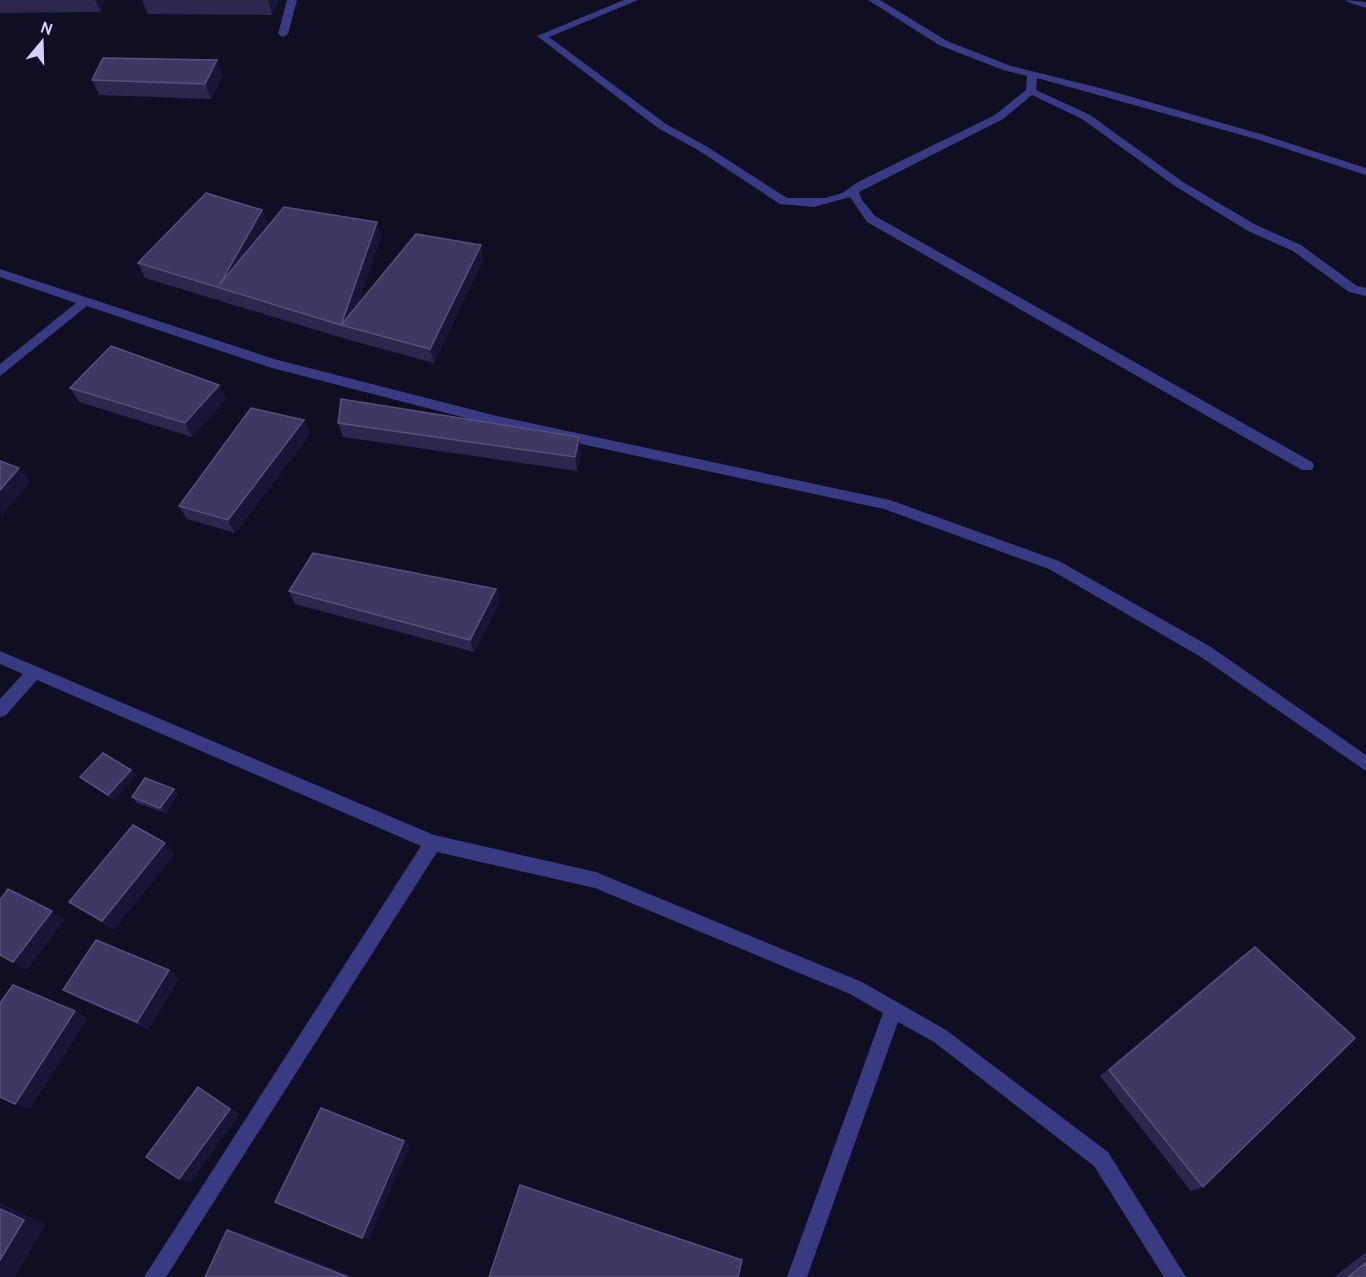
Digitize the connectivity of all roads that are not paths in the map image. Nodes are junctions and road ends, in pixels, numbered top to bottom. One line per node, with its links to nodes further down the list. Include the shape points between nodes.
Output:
1 (292, 0): 6 (street)
2 (633, 0): 10 (street, via 542,36 662,126 784,201 811,204)
3 (873, 0): 7 (street, via 944,43)
4 (1351, 0): 5 (street)
5 (1366, 5)
6 (283, 34)
7 (1032, 74): 8 (street); 9 (street, via 1260,137)
8 (1031, 91): 10 (street, via 999,117 862,184); 12 (street, via 1086,117 1179,184 1252,228 1297,248 1353,289)
9 (1366, 172)
10 (854, 192): 15 (street, via 871,219)
11 (0, 273): 13 (street)
12 (1366, 292)
13 (86, 301): 14 (street); 19 (street, via 272,363 497,421 885,504 1044,561 1206,651)
14 (0, 371)
15 (1307, 466)
16 (0, 657): 17 (street)
17 (33, 673): 18 (street); 20 (street)
18 (0, 710)
19 (1366, 764)
20 (433, 843): 21 (street, via 596,880 856,988); 22 (street)
21 (893, 1010): 23 (street); 24 (street, via 940,1036 1101,1159)
22 (154, 1277)
23 (797, 1277)
24 (1176, 1277)

